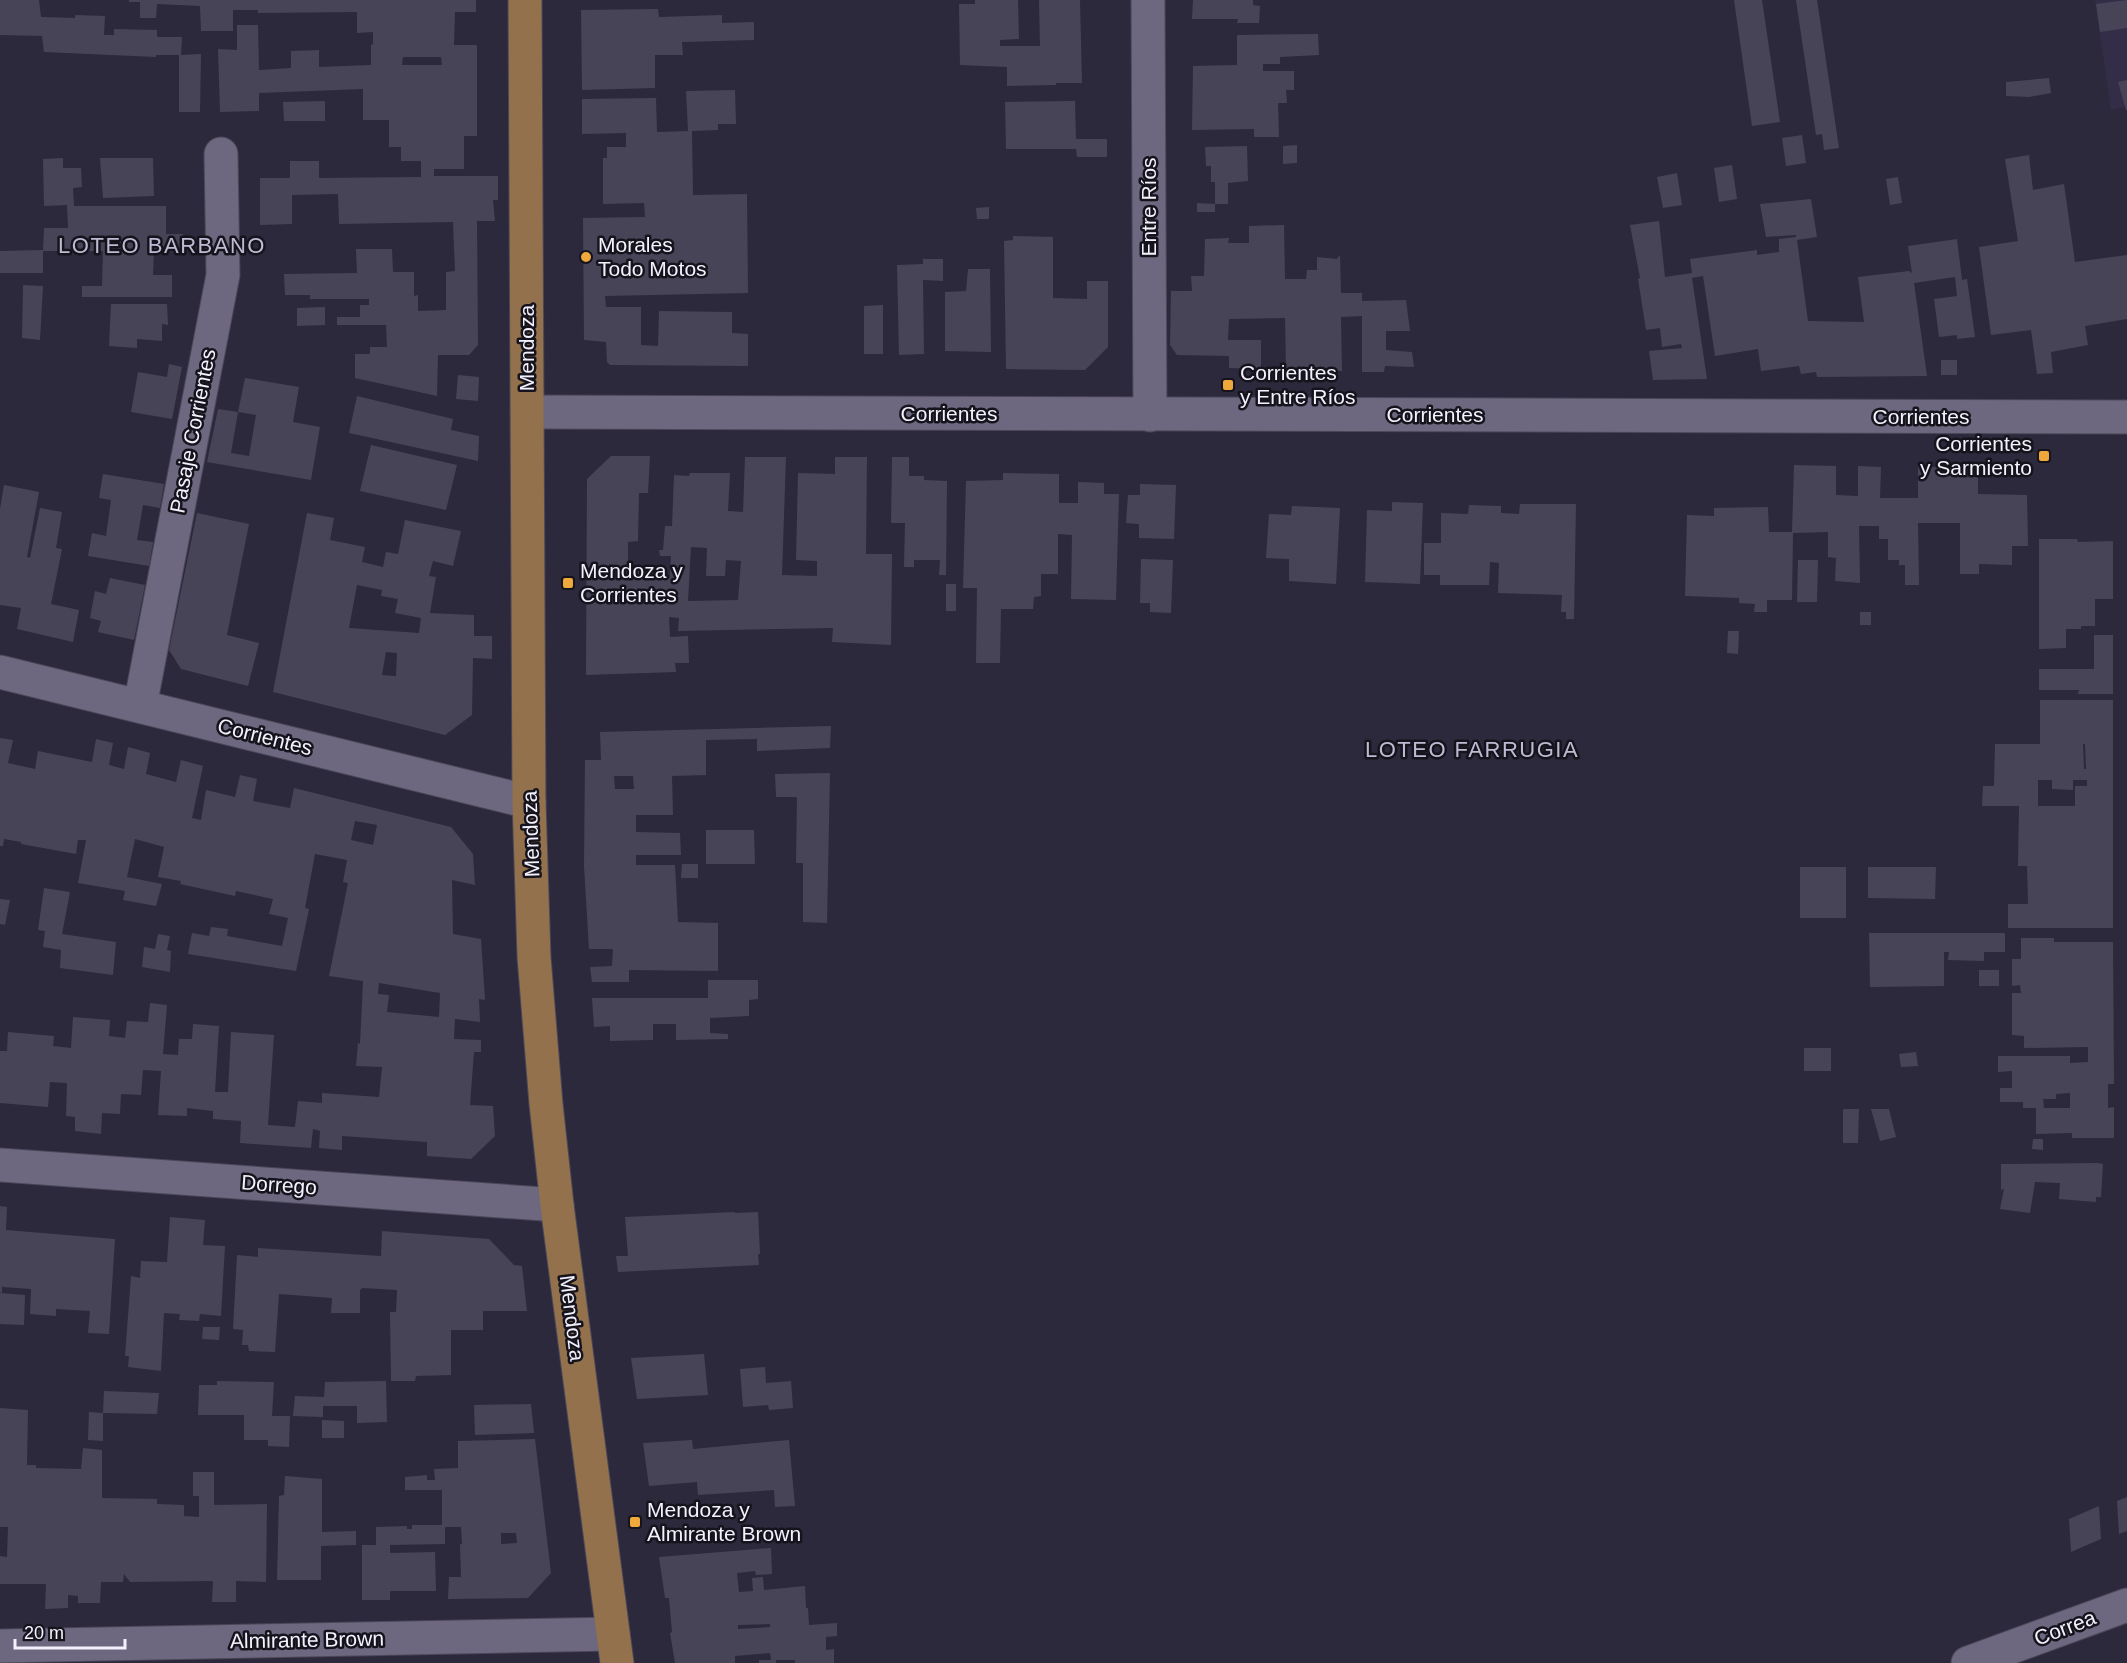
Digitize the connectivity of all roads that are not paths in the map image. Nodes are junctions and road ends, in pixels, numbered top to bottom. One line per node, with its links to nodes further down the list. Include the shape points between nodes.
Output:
1 (525, 0): 4 (main road, Mendoza)
2 (1148, 0): 5 (street, Entre Ríos)
3 (221, 154): 8 (street, Pasaje Corrientes, via 223,274)
4 (528, 412): 5 (street, Corrientes); 9 (main road, Mendoza)
5 (1150, 415): 6 (street, Corrientes)
6 (2127, 417)
7 (0, 672): 8 (street, Corrientes)
8 (140, 706): 9 (street, Corrientes)
9 (529, 802): 11 (main road, Mendoza, via 534,957)
10 (0, 1165): 11 (street, Dorrego)
11 (557, 1205): 14 (main road, Mendoza)
12 (2127, 1605): 15 (street, Correa)
13 (0, 1646): 14 (street, Almirante Brown)
14 (615, 1649)
15 (1968, 1663)

